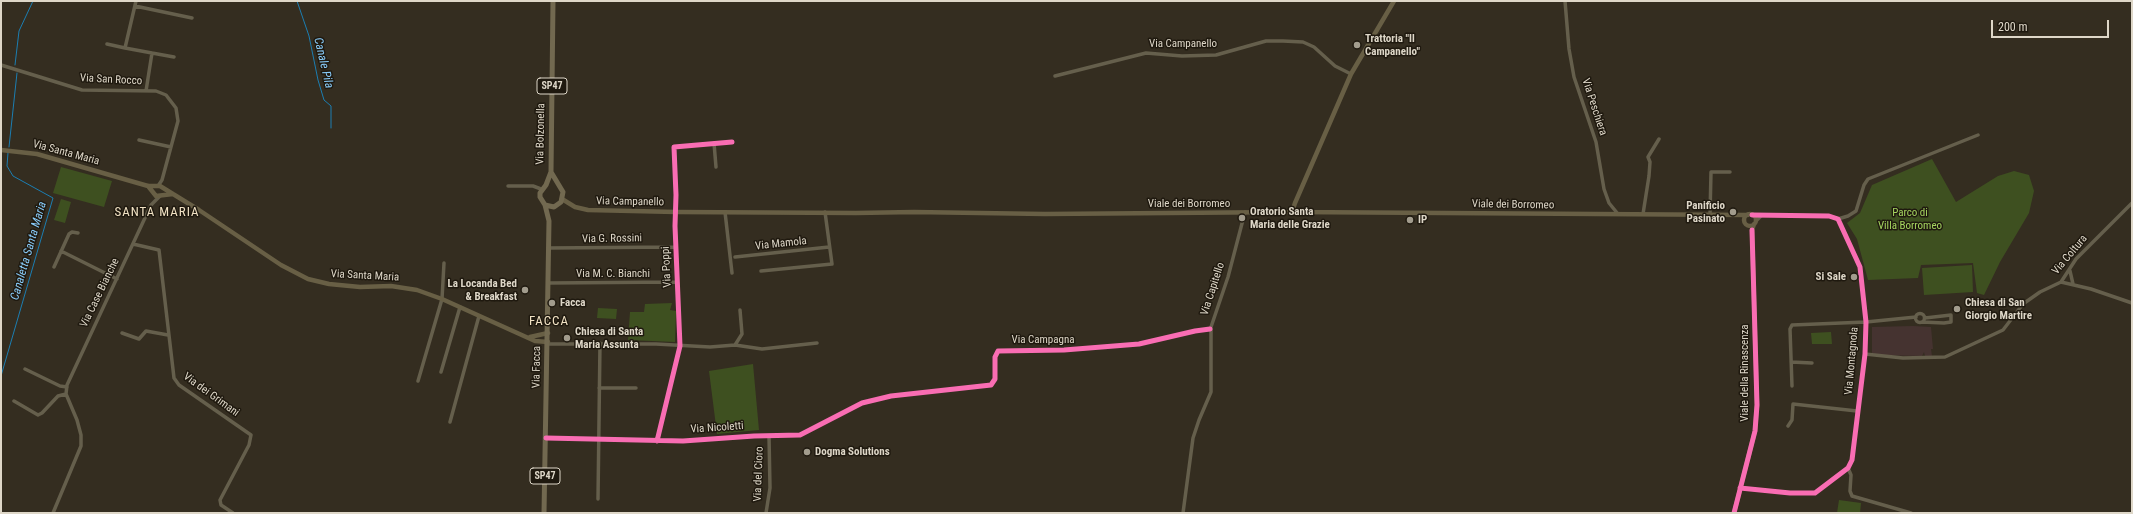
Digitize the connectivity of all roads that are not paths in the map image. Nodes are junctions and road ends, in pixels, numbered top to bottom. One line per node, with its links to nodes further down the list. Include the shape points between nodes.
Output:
1 (136, 1): 5 (street)
2 (553, 1): 23 (main road, Via Bolzonella / SP47)
3 (1394, 1): 12 (main road)
4 (1565, 1): 44 (street, Via Peschiera, via 1574,77 1596,142 1604,189 1609,203)
5 (135, 6): 6 (street); 8 (street)
6 (192, 18)
7 (107, 44): 8 (street)
8 (125, 48): 9 (street)
9 (152, 53): 10 (street); 14 (street)
10 (174, 57)
11 (1, 65): 14 (street, Via San Rocco, via 82,90)
12 (1351, 74): 13 (street, Via Campanello, via 1335,66 1314,47 1303,42 1266,41 1216,54 1182,56 1146,53); 42 (main road)
13 (1055, 76)
14 (146, 91): 20 (street, Via San Rocco, via 166,95 176,108 178,121)
15 (1978, 135): 50 (street, via 1868,179 1856,211)
16 (1658, 139): 45 (street, via 1648,157 1649,176)
17 (139, 140): 20 (street)
18 (732, 142): 19 (street, Via Poppi)
19 (714, 143): 22 (street); 38 (street, Via Poppi, via 674,147)
20 (170, 147): 29 (street, Via San Rocco)
21 (1, 150): 26 (main road, Via Santa Maria, via 37,154)
22 (716, 166)
23 (551, 172): 25 (main road, Via Bolzonella / SP47); 28 (main road, Via Bolzonella / SP47)
24 (1730, 172): 46 (street, via 1711,172)
25 (557, 185): 28 (main road); 33 (main road, Via Bolzonella / SP47, via 563,192)
26 (148, 186): 29 (main road, Via Santa Maria); 30 (main road, Via Santa Maria)
27 (508, 186): 28 (street)
28 (544, 187): 36 (main road, SP47, via 540,197)
29 (160, 188): 30 (main road); 31 (main road, Via Santa Maria); 32 (main road)
30 (154, 193): 32 (main road, Via Santa Maria); 34 (street, Via Case Bianche)
31 (172, 194): 32 (main road); 72 (main road, Via Santa Maria, via 281,265 308,279 360,287 391,286 417,290)
32 (161, 196): 34 (street, Via Case Bianche)
33 (562, 200): 37 (main road, SP47); 38 (main road, Via Campanello, via 575,208 588,210)
34 (154, 201): 56 (street, Via Case Bianche)
35 (2132, 203): 65 (street, Via Coltura, via 2076,259)
36 (545, 205): 37 (main road); 51 (main road, Via Facca / SP47)
37 (556, 206): 51 (main road, Via Facca / SP47)
38 (676, 212): 39 (main road, Via Campanello); 57 (street, Via Poppi)
39 (725, 212): 40 (main road, Via Campanello); 66 (street)
40 (825, 212): 43 (main road, Via Campanello); 58 (street)
41 (1246, 212): 42 (main road, Viale dei Borromeo); 43 (main road, Viale dei Borromeo); 81 (street, Via Capitello)
42 (1292, 212): 44 (main road, Viale dei Borromeo)
43 (856, 213)
44 (1618, 214): 45 (main road, Viale dei Borromeo)
45 (1643, 214): 46 (main road, Viale dei Borromeo)
46 (1710, 215): 49 (main road, Viale dei Borromeo)
47 (1750, 215): 48 (street); 49 (main road, Viale dei Borromeo); 52 (main road); 53 (main road)
48 (1762, 215): 50 (street, via 1829,216); 53 (street)
49 (1734, 216): 52 (main road, Viale dei Borromeo)
50 (1838, 219): 79 (street, Via Montagnola, via 1860,267)
51 (549, 222): 59 (main road, Via Facca / SP47)
52 (1745, 223): 53 (main road); 54 (main road)
53 (1755, 223): 54 (main road, Viale della Rinascenza)
54 (1752, 230): 112 (main road, Viale della Rinascenza, via 1757,405 1755,431)
55 (78, 233): 60 (street, via 69,234)
56 (133, 244): 67 (street, Via Case Bianche); 84 (street, Via dei Grimani, via 159,250)
57 (676, 247): 59 (street, Via G. Rossini); 68 (street, Via Poppi)
58 (830, 247): 61 (street, Via Mamola); 64 (street, via 832,264)
59 (548, 248): 70 (main road, Via Facca / SP47)
60 (61, 251): 63 (street); 67 (street)
61 (735, 257)
62 (444, 263): 72 (street)
63 (54, 267)
64 (761, 271)
65 (2070, 271): 69 (street, Via Coltura); 71 (street)
66 (732, 273)
67 (117, 279): 98 (street, Via Case Bianche)
68 (677, 282): 70 (street, Via M. C. Bianchi); 90 (street, Via Poppi)
69 (2061, 282): 71 (street); 91 (street, Via Coltura, via 2023,304 2003,330 1945,357 1904,358)
70 (548, 283): 83 (main road, Via Facca / SP47)
71 (2073, 284): 73 (street)
72 (442, 299): 74 (main road, Via Santa Maria); 96 (street)
73 (2132, 303)
74 (460, 306): 76 (main road, Via Santa Maria); 95 (street)
75 (740, 310): 89 (street, via 742,334)
76 (479, 316): 85 (main road, Via Santa Maria); 105 (street)
77 (1916, 317): 78 (street, via 1922,314); 79 (street); 80 (street, via 1916,321)
78 (1925, 318): 80 (street); 80 (street, via 1951,314 1951,322)
79 (1866, 322): 91 (street, Via Montagnola); 92 (street, via 1792,325)
80 (1922, 322)
81 (1210, 329): 102 (street, Via Campagna, via 1139,344 1064,350 998,351 995,356 995,379 992,385); 118 (street, Via Capitello, via 1211,392 1193,438)
82 (122, 332): 84 (street, via 139,340 146,331)
83 (548, 333): 85 (main road); 86 (main road, Via Facca / SP47)
84 (168, 335): 115 (street, Via dei Grimani, via 174,378 179,385 251,435 249,445 220,500 221,505)
85 (530, 337): 86 (main road, Via Santa Maria)
86 (548, 343): 87 (street); 108 (main road, Via Facca / SP47)
87 (600, 343): 90 (street); 99 (street)
88 (817, 343): 89 (street, via 762,349)
89 (735, 345): 90 (street)
90 (680, 346): 110 (street, Via Poppi)
91 (1865, 354): 104 (street, Via Montagnola)
92 (1791, 362): 93 (street); 97 (street)
93 (1812, 363)
94 (25, 369): 98 (street)
95 (441, 372)
96 (418, 381)
97 (1792, 386)
98 (67, 387): 101 (street, Via Case Bianche)
99 (599, 388): 100 (street); 109 (street)
100 (636, 388)
101 (66, 394): 103 (street, via 58,396 38,414); 114 (street, via 77,420 81,446)
102 (880, 399): 107 (street, Via Nicoletti, via 862,403 807,433)
103 (14, 401)
104 (1857, 411): 106 (street, via 1793,404 1792,420); 111 (street, Via Montagnola, via 1852,460)
105 (450, 422)
106 (1788, 426)
107 (769, 436): 110 (street, Via Nicoletti); 117 (street, Via del Cioro, via 770,488)
108 (546, 438): 109 (street, Via Nicoletti); 116 (main road, Via Facca / SP47)
109 (599, 440): 110 (street, Via Nicoletti); 113 (street)
110 (657, 441)
111 (1848, 468): 112 (street, via 1815,493); 120 (street, Via Montagnola, via 1852,496)
112 (1740, 488): 119 (main road, Viale della Rinascenza)
113 (598, 499)
114 (53, 513)
115 (233, 513)
116 (544, 513)
117 (766, 513)
118 (1183, 513)
119 (1734, 513)
120 (1911, 513)

